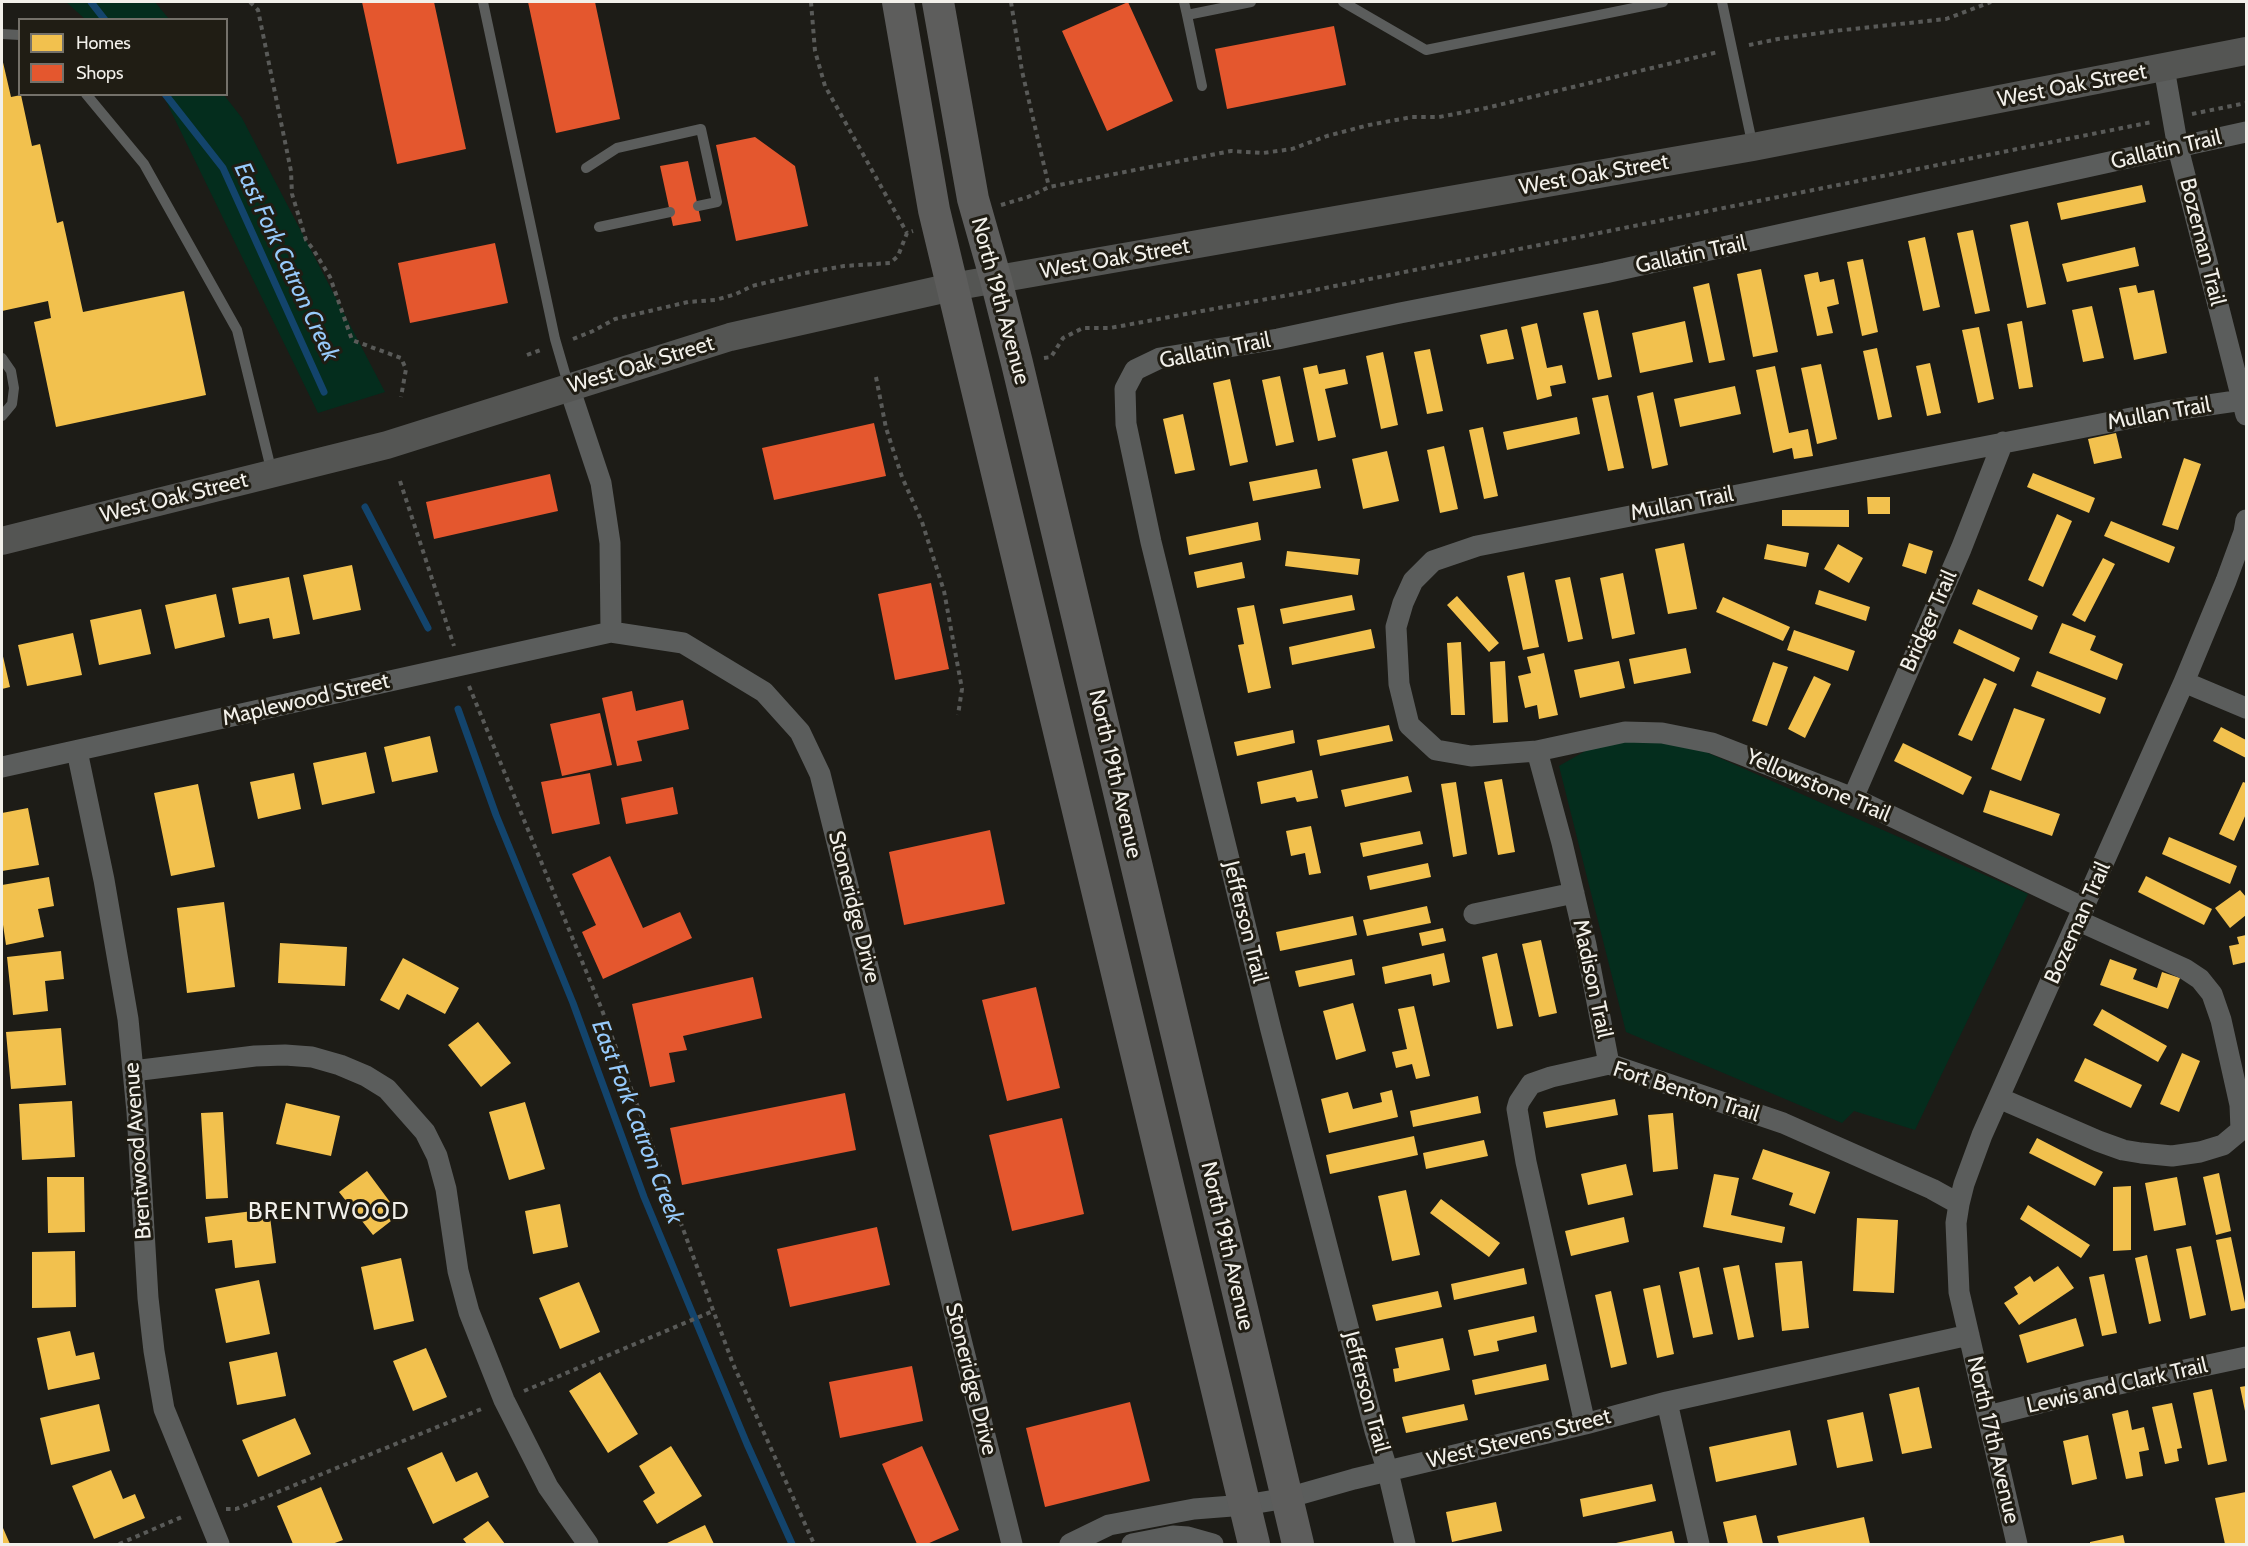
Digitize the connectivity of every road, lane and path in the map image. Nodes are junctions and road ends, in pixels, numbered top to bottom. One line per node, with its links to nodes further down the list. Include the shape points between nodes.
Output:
1 (250, 2): 42 (path, via 258,10 291,171 292,194 306,240 330,277 352,340 400,358 406,369)
2 (483, 2): 41 (lane, via 555,339)
3 (811, 2): 33 (path, via 815,51 825,86)
4 (898, 2): 31 (main road, North 19th Avenue)
5 (938, 2): 30 (main road, North 19th Avenue)
6 (1011, 2): 27 (path)
7 (1184, 2): 13 (lane)
8 (1251, 2): 13 (lane)
9 (1343, 2): 10 (lane, via 1426,50)
10 (1663, 2)
11 (1722, 2): 16 (lane)
12 (1991, 2): 16 (path, via 1946,20 1778,39)
13 (1187, 15): 19 (lane)
14 (2, 34): 15 (lane)
15 (18, 35)
16 (1732, 49): 24 (lane); 27 (path, via 1486,108 1369,125 1292,149 1263,153 1231,151)
17 (2247, 51): 18 (main road, West Oak Street)
18 (2164, 68): 22 (street, Bozeman Trail); 24 (main road, West Oak Street)
19 (1202, 86)
20 (88, 96): 46 (lane, via 144,164 237,330)
21 (2247, 103): 22 (path)
22 (2173, 118): 25 (street, Bozeman Trail); 38 (path, via 1300,293 1110,328 1083,328 1063,338 1051,357)
23 (2247, 132): 25 (street, Gallatin Trail)
24 (1753, 147): 34 (main road, West Oak Street)
25 (2178, 148): 39 (street, Gallatin Trail, via 1605,273 1278,339 1160,358); 43 (street, Bozeman Trail)
26 (586, 168): 28 (lane, via 617,148 702,129 717,202)
27 (1048, 187): 30 (path)
28 (698, 206)
29 (670, 212): 32 (lane)
30 (977, 212): 34 (main road, North 19th Avenue)
31 (937, 224): 33 (path); 35 (main road, North 19th Avenue)
32 (599, 227)
33 (907, 233): 36 (path, via 898,256 890,262 805,273 715,300 688,302 615,319)
34 (996, 280): 35 (main road, West Oak Street); 38 (main road, North 19th Avenue)
35 (952, 287): 41 (main road, West Oak Street, via 730,337); 75 (main road, North 19th Avenue)
36 (592, 332)
37 (2, 358): 44 (lane, via 11,371 14,388 12,404)
38 (1017, 363): 74 (main road, North 19th Avenue)
39 (1135, 370): 73 (street, Jefferson Trail, via 1125,389 1126,424 1151,542 1271,1030)
40 (876, 377): 54 (path, via 892,448 944,591 962,689)
41 (569, 387): 46 (main road, West Oak Street, via 387,445); 50 (street, via 603,495 610,543)
42 (401, 398)
43 (2245, 407): 45 (street, Mullan Trail, via 2167,411)
44 (2, 416)
45 (2003, 442): 56 (street, Mullan Trail, via 1524,535 1433,561 1413,581 1396,627 1399,684 1409,725 1436,750 1471,756); 58 (street, Bridger Trail)
46 (272, 474): 49 (main road, West Oak Street)
47 (400, 481): 51 (path)
48 (2247, 520): 52 (street, Bozeman Trail)
49 (2, 541)
50 (611, 632): 51 (street, Maplewood Street); 81 (street, Stoneridge Drive, via 682,643 764,692 800,732 820,774)
51 (460, 665): 55 (street, Maplewood Street); 66 (path, via 602,1010)
52 (2184, 682): 53 (street); 61 (street, Bozeman Trail)
53 (2247, 708)
54 (958, 715)
55 (77, 751): 57 (street, Maplewood Street); 63 (street, Brentwood Avenue, via 104,880)
56 (1536, 752): 58 (street, Yellowstone Trail, via 1625,732 1662,732 1712,743); 59 (street, Madison Trail)
57 (2, 767)
58 (1853, 798): 61 (street, Yellowstone Trail)
59 (1574, 893): 60 (street, Madison Trail); 62 (street, Madison Trail)
60 (1474, 914)
61 (2082, 915): 64 (street, Bozeman Trail); 64 (street, Yellowstone Trail, via 2185,969 2211,994 2221,1020 2240,1105 2241,1130 2223,1145 2200,1152 2172,1156 2141,1153 2098,1141)
62 (1610, 1064): 65 (street, Fort Benton Trail, via 1783,1123); 72 (street, Fort Benton Trail, via 1531,1084 1517,1109)
63 (133, 1071): 69 (street, via 285,1055 340,1065 387,1089 425,1132 437,1156 469,1312); 76 (street, Brentwood Avenue, via 153,1351 164,1409)
64 (1999, 1098): 65 (street, Bozeman Trail)
65 (1959, 1204): 67 (street, Bozeman Trail, via 1959,1292)
66 (713, 1311): 69 (path); 80 (path)
67 (1969, 1335): 70 (street, West Stevens Street); 71 (street, North 17th Avenue)
68 (2247, 1357): 71 (street, Lewis and Clark Trail)
69 (504, 1400): 76 (path, via 236,1509); 79 (street, via 548,1487)
70 (1666, 1402): 72 (street, West Stevens Street); 88 (street)
71 (1988, 1416): 89 (street, North 17th Avenue)
72 (1585, 1424): 73 (street, West Stevens Street)
73 (1388, 1472): 74 (street, West Stevens Street); 87 (street, Jefferson Trail)
74 (1287, 1498): 75 (street, West Stevens Street); 86 (main road, North 19th Avenue)
75 (1245, 1505): 82 (street, West Stevens Street, via 1194,1509 1109,1525); 85 (main road, North 19th Avenue)
76 (204, 1508): 77 (path); 78 (street, Brentwood Avenue)
77 (119, 1545)
78 (219, 1545)
79 (588, 1545)
80 (814, 1545)
81 (1012, 1545)
82 (1070, 1545)
83 (1132, 1545): 84 (street, via 1173,1536)
84 (1213, 1545)
85 (1254, 1545)
86 (1298, 1545)
87 (1405, 1545)
88 (1699, 1545)
89 (2017, 1545)

